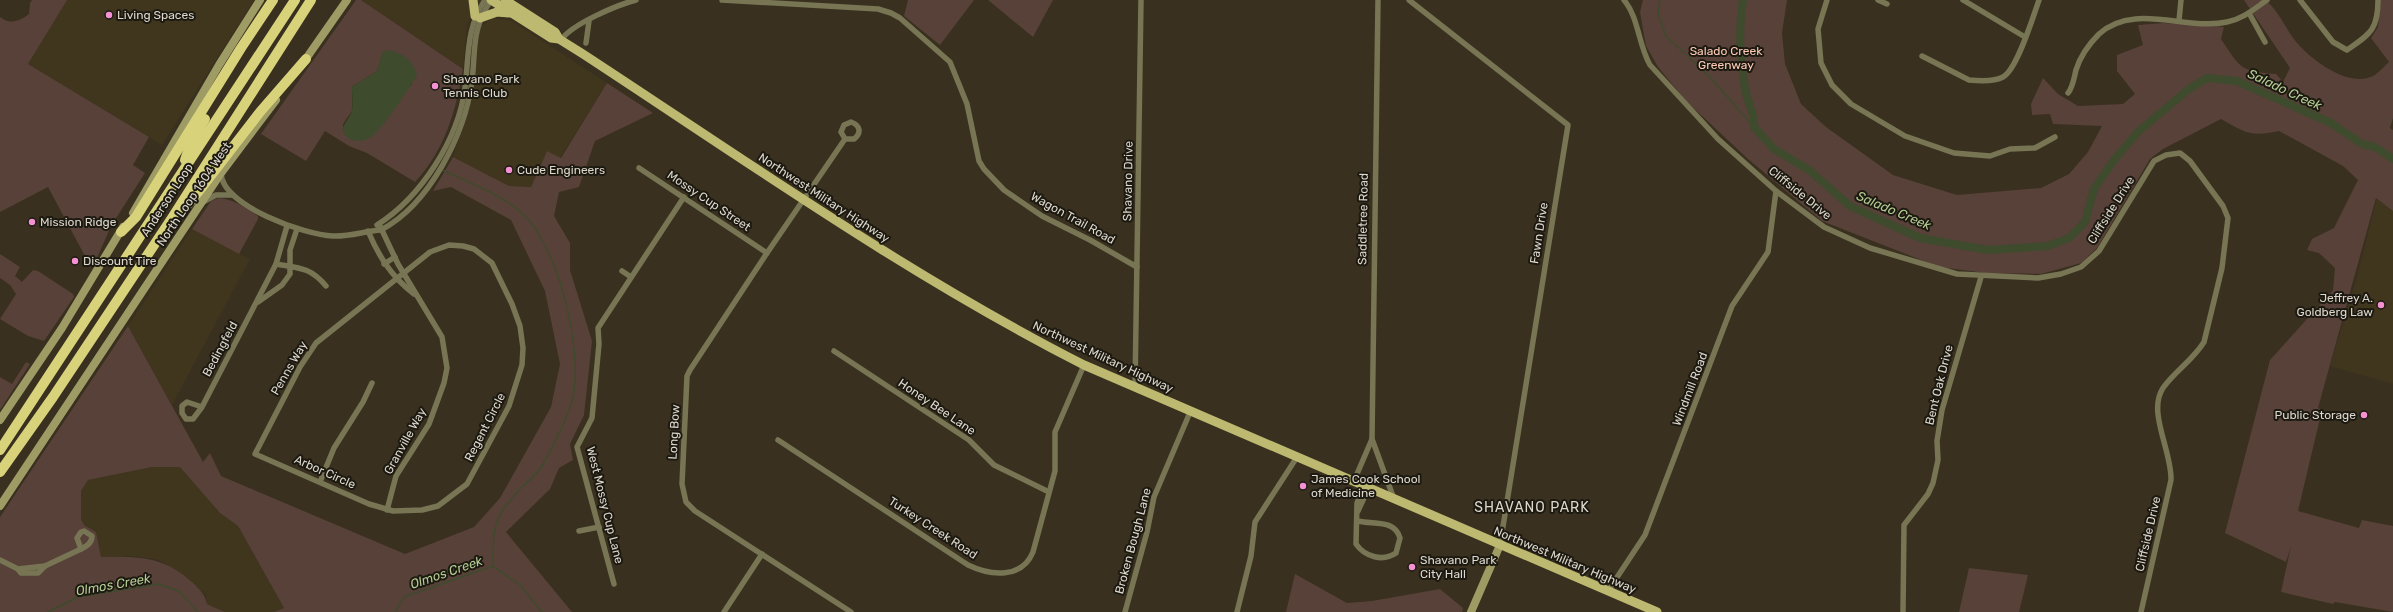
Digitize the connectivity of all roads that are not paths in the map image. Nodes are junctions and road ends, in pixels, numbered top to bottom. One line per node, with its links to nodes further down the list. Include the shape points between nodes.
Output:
1 (260, 0): 56 (main road)
2 (266, 0): 45 (highway, via 190,145)
3 (274, 0): 56 (highway, via 136,217)
4 (295, 0): 45 (highway, Anderson Loop)
5 (311, 0): 51 (highway, Anderson Loop)
6 (347, 0): 37 (main road, North Loop 1604 West)
7 (473, 0): 28 (main road)
8 (485, 0): 28 (street)
9 (491, 0): 26 (main road, Northwest Military Highway); 28 (street)
10 (505, 0): 26 (main road, Northwest Military Highway)
11 (636, 0): 29 (street)
12 (722, 0): 64 (street, Wagon Trail Road, via 878,9 900,18 944,54 955,71 967,104 976,150 984,169 1004,190 1042,216)
13 (1141, 0): 64 (street, Shavano Drive)
14 (1378, 0): 80 (street, Saddletree Road)
15 (1409, 0): 96 (street, Fawn Drive, via 1568,125)
16 (1624, 0): 46 (street, Cliffside Drive, via 1635,18 1643,53 1650,65 1718,139)
17 (1827, 0): 41 (street, via 1818,29 1821,63 1837,91 1863,111 1925,144 1970,155 1990,156 2010,149 2035,148)
18 (1878, 0): 25 (street)
19 (1963, 0): 31 (street)
20 (2040, 0): 31 (street)
21 (2181, 0): 30 (street)
22 (2267, 0): 27 (street)
23 (2300, 0): 24 (street, via 2327,36 2347,50 2366,36 2376,24)
24 (2378, 0)
25 (1887, 4)
26 (511, 6): 28 (main road); 32 (main road, Northwest Military Highway, via 555,32)
27 (2249, 13): 30 (street, via 2222,23); 33 (street)
28 (478, 17): 35 (street, via 470,31)
29 (589, 21): 32 (street, via 568,32); 34 (street)
30 (2179, 21): 38 (street, via 2129,20 2108,28 2096,38 2081,59)
31 (2025, 37): 36 (street, via 2009,73 1998,79 1970,80)
32 (560, 40): 49 (main road, Northwest Military Highway)
33 (2265, 42)
34 (586, 43)
35 (470, 49): 39 (street); 40 (street, via 472,80)
36 (1922, 56)
37 (306, 59): 44 (main road, North Loop 1604 West); 51 (highway, via 260,112 192,200)
38 (2068, 93)
39 (460, 107): 40 (street); 53 (street, via 450,135 433,167 401,208)
40 (466, 109): 53 (street, via 452,150 428,186 404,214)
41 (2055, 137)
42 (845, 139): 49 (street, Long Bow)
43 (638, 168): 48 (street, Mossy Cup Street)
44 (222, 174): 47 (street, via 224,186); 50 (main road, North Loop 1604 West)
45 (180, 175): 82 (highway, Anderson Loop)
46 (1776, 191): 67 (street, Cliffside Drive, via 1824,227 1847,239 1935,269); 101 (street, Windmill Road, via 1768,252 1732,306 1645,535)
47 (232, 195): 50 (street, via 216,195); 52 (street)
48 (684, 197): 59 (street, Mossy Cup Street); 68 (street, West Mossy Cup Lane)
49 (804, 199): 59 (street, Long Bow); 74 (main road, Northwest Military Highway, via 948,292)
50 (203, 202): 91 (main road, North Loop 1604 West)
51 (172, 218): 85 (highway, Anderson Loop)
52 (287, 226): 54 (street); 57 (street, Bedingfeld)
53 (380, 227): 55 (street); 60 (street, Granville Way)
54 (297, 229): 55 (street, via 334,236); 58 (street, Bedingfeld)
55 (368, 231): 62 (street, Granville Way)
56 (121, 232): 79 (main road, via 62,328)
57 (282, 244): 58 (street); 61 (street, Bedingfeld)
58 (291, 247): 63 (street, Bedingfeld)
59 (767, 253): 98 (street, Long Bow, via 687,376 682,484 686,502 696,511)
60 (395, 257): 62 (street); 66 (street, Granville Way)
61 (276, 264): 63 (street); 72 (street, Bedingfeld)
62 (384, 264): 69 (street, Granville Way)
63 (291, 267): 70 (street, via 302,268 316,275); 72 (street, Bedingfeld, via 290,274 282,285)
64 (1137, 267): 76 (street, Shavano Drive)
65 (622, 271): 68 (street)
66 (403, 273): 69 (street, Regent Circle); 71 (street, Granville Way); 92 (street, Regent Circle, via 430,252 449,245 463,246 485,256 497,272 520,326 522,365 510,406 467,484 438,506 422,510)
67 (1981, 276): 108 (street, Bent Oak Drive, via 1942,410 1937,441 1938,460 1933,483 1928,494 1904,525); 109 (street, Cliffside Drive, via 2038,278 2081,267 2099,251 2154,162 2173,153 2180,153 2190,161 2224,207 2228,224 2226,243 2204,342 2163,388 2156,406 2170,462 2171,480)
68 (631, 277): 94 (street, West Mossy Cup Lane, via 598,328 599,344 592,418 577,447)
69 (396, 278): 71 (street, Granville Way); 83 (street, Penns Way, via 316,343 300,367)
70 (326, 286)
71 (416, 296): 92 (street, Granville Way, via 442,337 447,368 429,424 396,476)
72 (258, 302): 77 (street, Bedingfeld)
73 (834, 351): 89 (street, Honey Bee Lane, via 969,440 994,465)
74 (1084, 365): 76 (main road, Northwest Military Highway); 89 (street, Turkey Creek Road, via 1055,432 1055,471)
75 (372, 383): 87 (street, via 334,448)
76 (1135, 387): 78 (main road, Northwest Military Highway)
77 (202, 407)
78 (1191, 410): 84 (main road, Northwest Military Highway); 104 (street, Broken Bough Lane, via 1154,497)
79 (0, 420)
80 (1372, 438): 86 (street, Saddletree Road); 90 (street, Saddletree Road)
81 (778, 440): 89 (street, Turkey Creek Road, via 968,565 988,572 1001,574 1029,563)
82 (0, 450)
83 (255, 454): 87 (street, Arbor Circle)
84 (1297, 457): 86 (main road, Northwest Military Highway); 105 (street, via 1255,522 1251,556)
85 (0, 472)
86 (1354, 481): 88 (main road, Northwest Military Highway)
87 (320, 482): 92 (street, Arbor Circle)
88 (1366, 486): 90 (main road, Northwest Military Highway); 93 (street, via 1357,503)
89 (1049, 492)
90 (1394, 499): 96 (main road, Northwest Military Highway)
91 (0, 506)
92 (387, 510)
93 (1358, 521): 93 (street, via 1355,540 1361,550 1371,556 1383,558 1396,553 1400,538 1393,527)
94 (599, 527): 95 (street); 100 (street, West Mossy Cup Lane)
95 (579, 531)
96 (1500, 545): 101 (main road, Northwest Military Highway); 106 (main road)
97 (81, 550): 99 (street, via 33,574 21,573)
98 (762, 554): 102 (street, Long Bow); 103 (street)
99 (0, 560)
100 (614, 584)
101 (1608, 591): 107 (main road, Northwest Military Highway)
102 (849, 611)
103 (724, 612)
104 (1125, 612)
105 (1237, 612)
106 (1470, 612)
107 (1657, 612)
108 (1903, 612)
109 (2141, 612)

